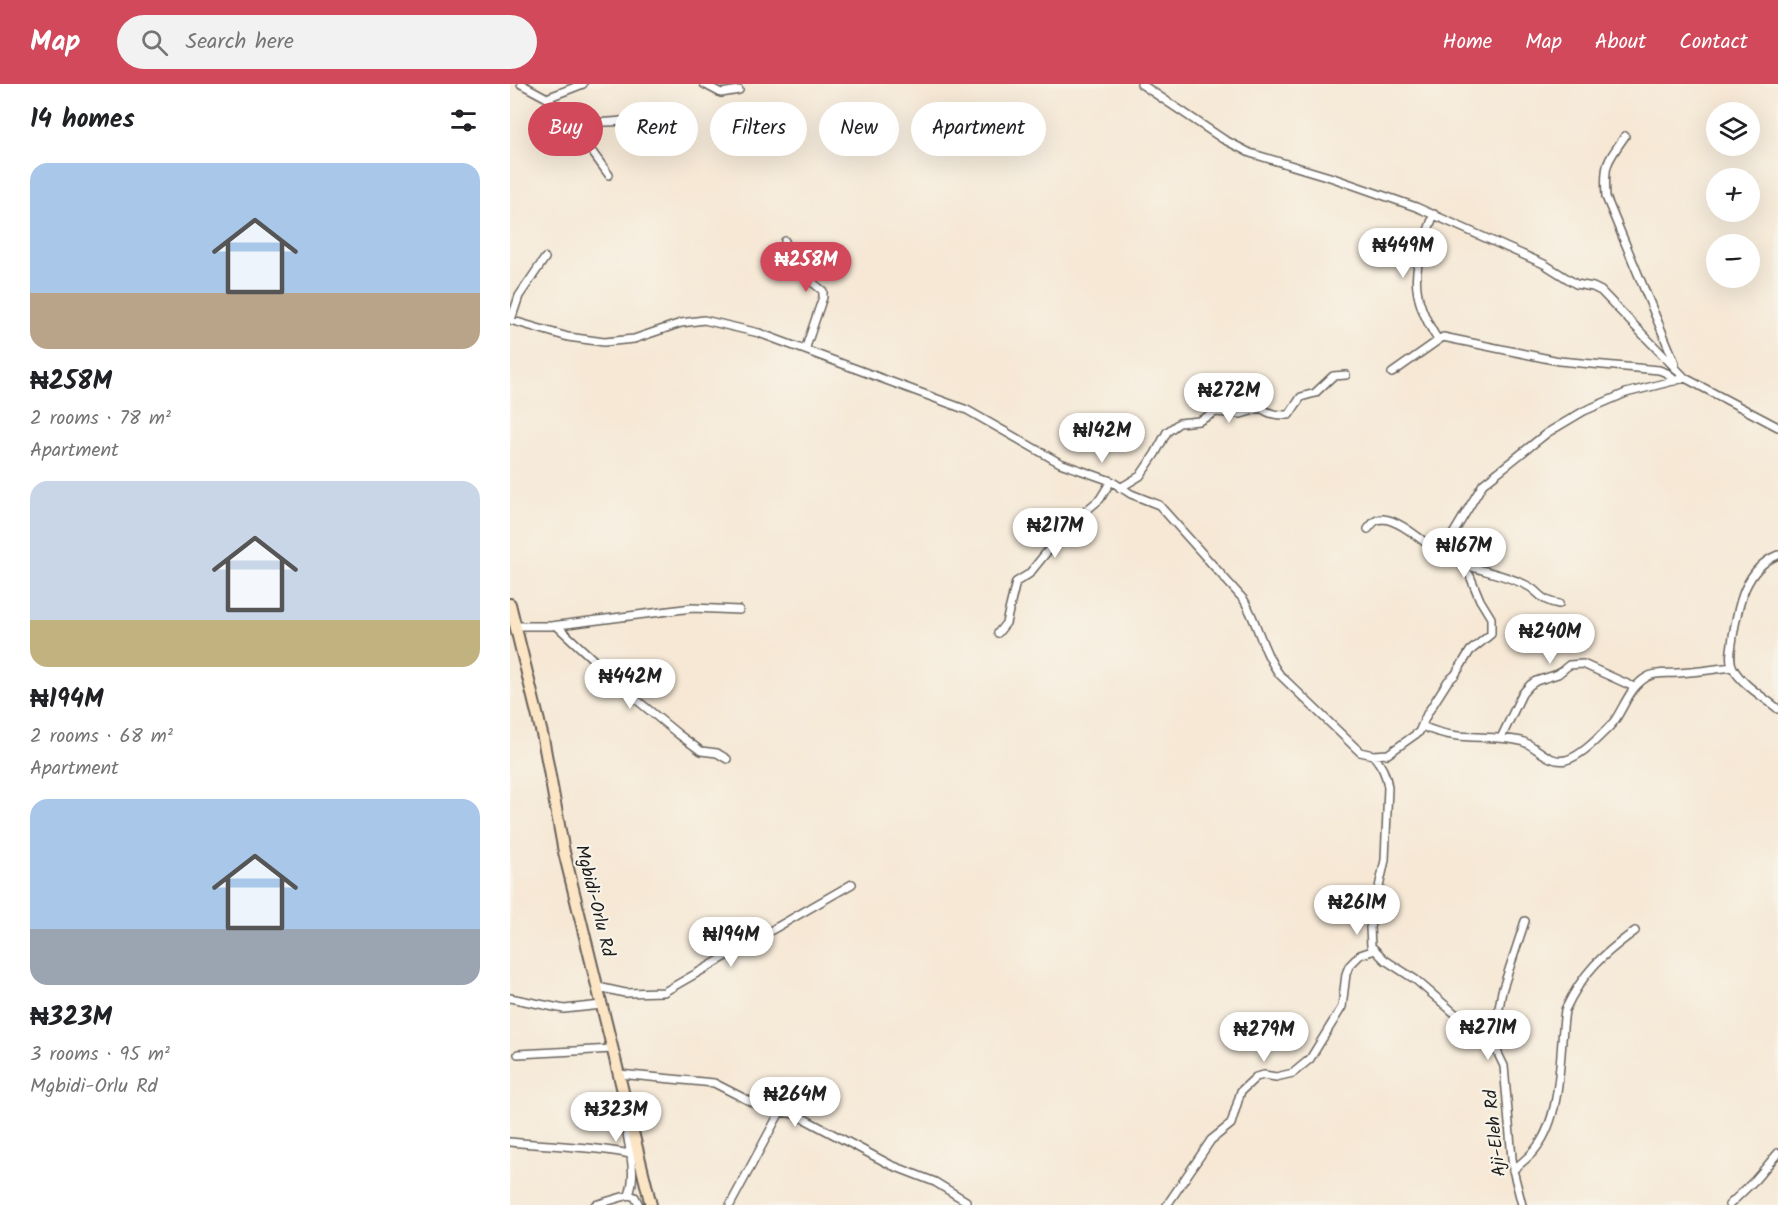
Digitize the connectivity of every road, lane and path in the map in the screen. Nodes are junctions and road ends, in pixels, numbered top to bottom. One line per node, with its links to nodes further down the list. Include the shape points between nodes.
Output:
1 (521, 84): 6 (street)
2 (583, 84): 6 (street)
3 (704, 84): 5 (street, via 721,93)
4 (1142, 84): 11 (street, via 1250,153)
5 (739, 90)
6 (548, 98): 7 (street)
7 (552, 102)
8 (1625, 136): 17 (street, via 1604,172 1606,197)
9 (595, 156): 10 (street)
10 (609, 175)
11 (1434, 214): 15 (street, via 1415,279 1421,305); 17 (street, via 1544,264 1576,284 1601,291)
12 (785, 241): 16 (street, via 801,273 823,291)
13 (544, 258): 14 (street, via 524,287)
14 (510, 320): 16 (street, via 568,337 604,342 634,339 681,323 704,320 759,333)
15 (1438, 340): 18 (street); 21 (street, via 1443,337 1560,361 1651,368 1667,373)
16 (805, 350): 23 (street, via 967,410 1060,463)
17 (1678, 370): 20 (street)
18 (1392, 373)
19 (1346, 375): 24 (street, via 1333,376 1315,393 1301,398 1289,415 1261,408 1241,414 1216,412 1199,421 1179,423 1167,432 1140,476)
20 (1685, 378): 21 (street); 22 (street)
21 (1675, 381): 26 (street, via 1626,393 1547,433 1483,484)
22 (1778, 427)
23 (1111, 481): 24 (street); 34 (street, via 1100,499 1067,527 1029,573 1016,582 1006,623)
24 (1120, 488): 40 (street, via 1159,505 1244,600 1280,675 1360,752)
25 (1368, 529): 26 (street, via 1374,522 1388,521)
26 (1441, 554): 28 (street)
27 (1778, 555): 35 (street, via 1756,571 1739,602)
28 (1462, 565): 30 (street, via 1512,579 1532,588 1542,599); 38 (street, via 1491,618 1491,634 1470,651)
29 (510, 604): 32 (main road, Mgbidi-Orlu Rd)
30 (1558, 604)
31 (739, 610): 33 (street, via 692,608)
32 (516, 626): 33 (street); 46 (main road, Mgbidi-Orlu Rd, via 543,738 564,852)
33 (557, 626): 41 (street, via 678,734 701,751)
34 (998, 633)
35 (1732, 667): 36 (street, via 1661,673 1648,676); 37 (street)
36 (1634, 687): 39 (street, via 1615,721 1565,760); 39 (street, via 1583,664 1569,665 1530,685)
37 (1778, 709)
38 (1422, 726): 39 (street, via 1455,737); 40 (street, via 1394,752)
39 (1502, 738)
40 (1372, 755): 45 (street, via 1384,771 1388,787 1385,860 1370,928)
41 (727, 759)
42 (852, 884): 46 (street, via 664,992 625,993)
43 (1525, 921): 49 (street, via 1502,991)
44 (1635, 931): 58 (street, via 1596,961 1570,999 1565,1010 1554,1105 1545,1133 1537,1148)
45 (1375, 950): 49 (street); 65 (street, via 1360,955 1349,966 1342,1006 1310,1059 1293,1073 1256,1077 1241,1090 1231,1124 1211,1140)
46 (598, 987): 48 (main road, Mgbidi-Orlu Rd)
47 (510, 999): 48 (street, via 564,1009)
48 (602, 1005): 50 (main road, Mgbidi-Orlu Rd)
49 (1493, 1042): 58 (street, Aji-Eleh Rd, via 1504,1065)
50 (613, 1049): 51 (street); 52 (main road, Mgbidi-Orlu Rd)
51 (519, 1054)
52 (619, 1074): 53 (main road, Mgbidi-Orlu Rd); 54 (street, via 714,1083 767,1110)
53 (624, 1095): 57 (street); 63 (main road, Mgbidi-Orlu Rd)
54 (780, 1112): 60 (street, via 795,1114); 64 (street)
55 (510, 1142): 57 (street)
56 (1778, 1153): 67 (street)
57 (630, 1154): 59 (street, via 632,1186)
58 (1513, 1170): 66 (street, Aji-Eleh Rd)
59 (628, 1195): 61 (street); 62 (street, via 635,1197)
60 (966, 1201)
61 (595, 1205)
62 (639, 1205)
63 (651, 1205)
64 (730, 1205)
65 (1167, 1205)
66 (1522, 1205)
67 (1729, 1205)

